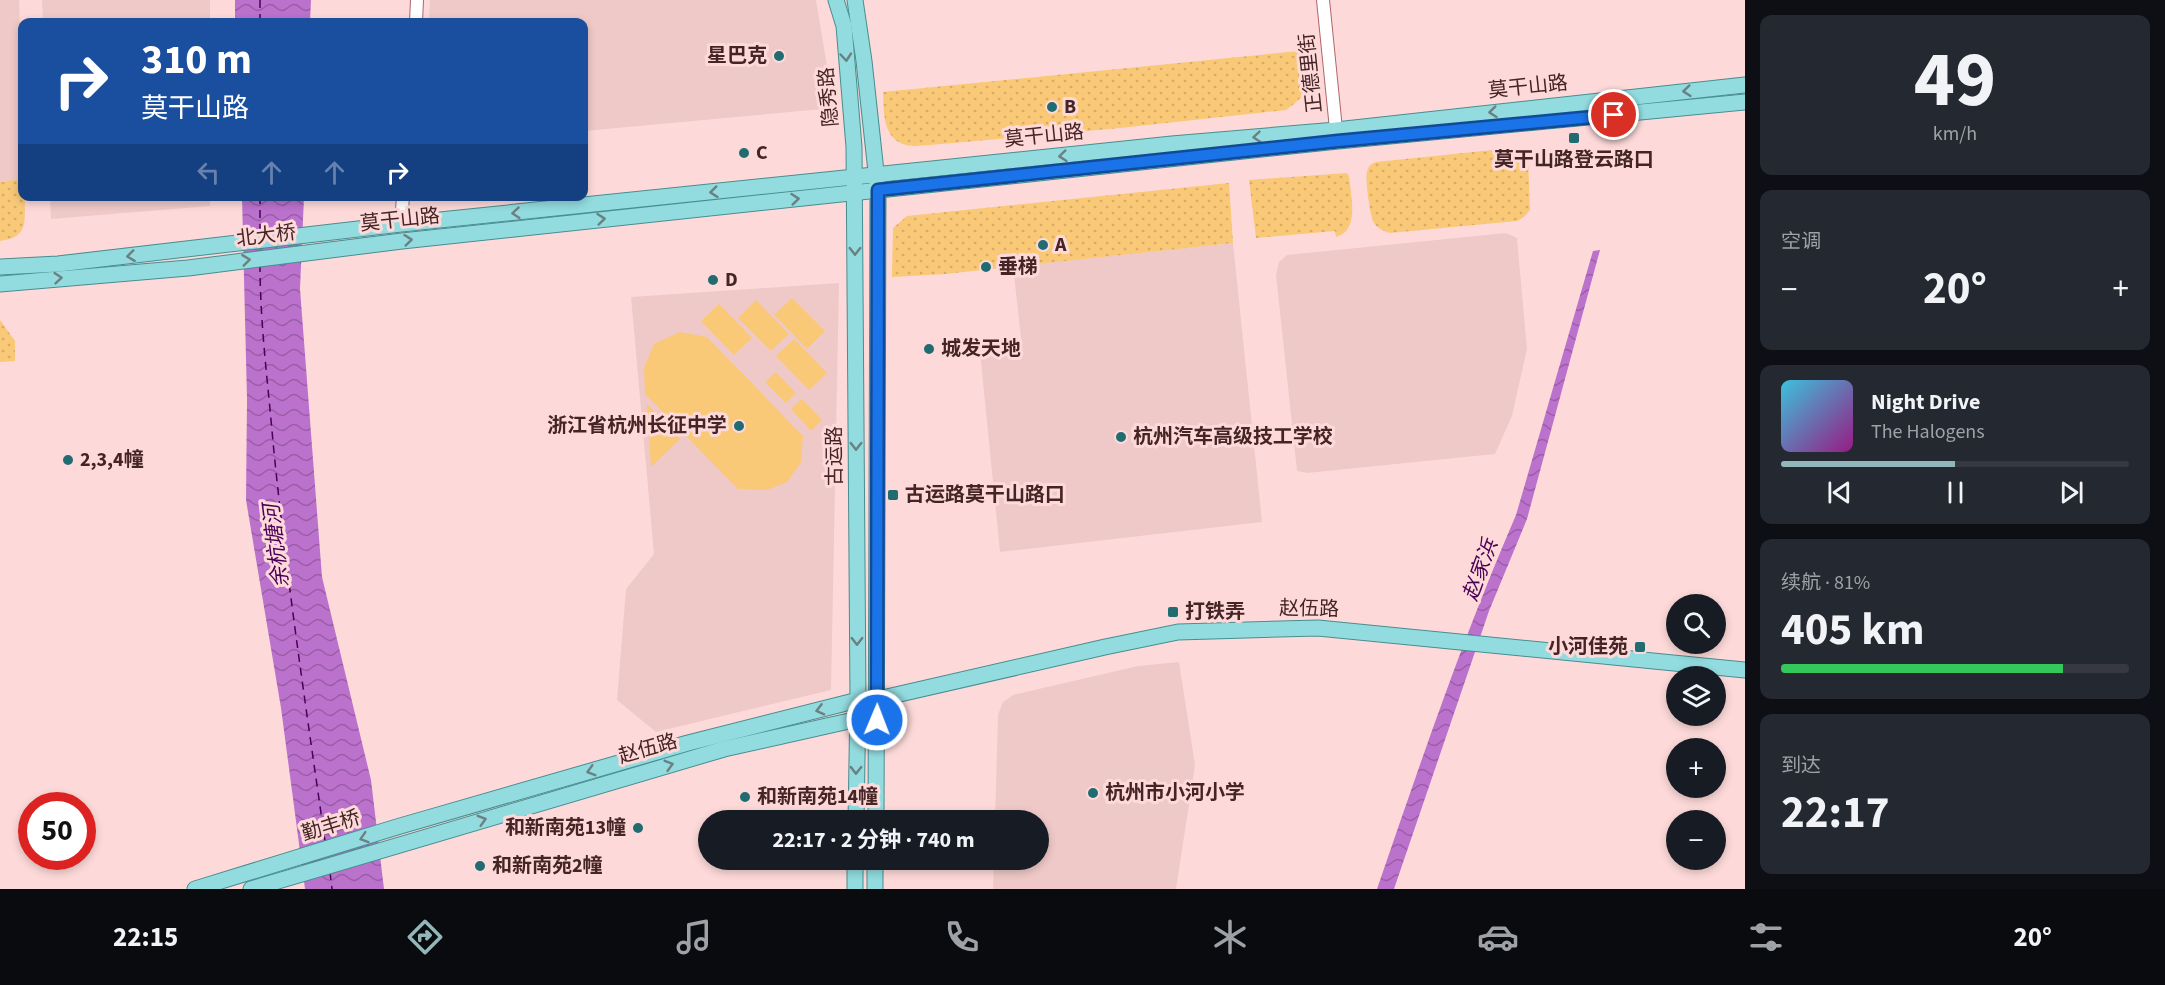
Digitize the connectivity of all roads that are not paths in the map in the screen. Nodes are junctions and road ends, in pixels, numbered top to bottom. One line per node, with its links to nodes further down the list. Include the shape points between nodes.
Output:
1 (417, 0): 5 (street)
2 (836, 0): 10 (main road, 隐秀路, one-way to 10, via 844,26)
3 (855, 0): 9 (main road, 隐秀路)
4 (1323, 0): 8 (street, 正德里街)
5 (416, 18)
6 (1745, 85): 8 (main road, 莫干山路, one-way to 8)
7 (1745, 102): 8 (main road, 莫干山路)
8 (1337, 135): 9 (main road, 莫干山路, via 1172,144)
9 (877, 183): 10 (main road, 莫干山路); 18 (main road)
10 (855, 185): 12 (main road, 莫干山路, one-way to 12); 14 (main road, 莫干山路, one-way to 10); 19 (main road, 古运路, one-way to 19)
11 (403, 201): 12 (street)
12 (401, 224): 13 (main road, 莫干山路)
13 (348, 231): 15 (main road, 北大桥, one-way to 15)
14 (349, 246): 16 (main road, 北大桥, one-way to 14, via 188,268)
15 (0, 267)
16 (0, 284)
17 (1745, 670): 18 (main road, 赵伍路, via 1318,628 1178,632)
18 (878, 699): 19 (main road, 赵伍路); 20 (main road); 22 (main road)
19 (858, 700): 20 (main road, 古运路); 23 (main road, 赵伍路, one-way to 23, via 688,743)
20 (858, 719): 21 (main road, 古运路, one-way to 21); 24 (main road, 赵伍路, one-way to 20, via 724,749)
21 (856, 810)
22 (876, 810)
23 (420, 820): 27 (main road, 勤丰桥, one-way to 27)
24 (426, 836): 27 (main road, 勤丰桥)
25 (855, 870): 29 (main road)
26 (876, 870): 30 (main road)
27 (257, 882): 28 (main road)
28 (195, 889)
29 (855, 889)
30 (875, 889)

